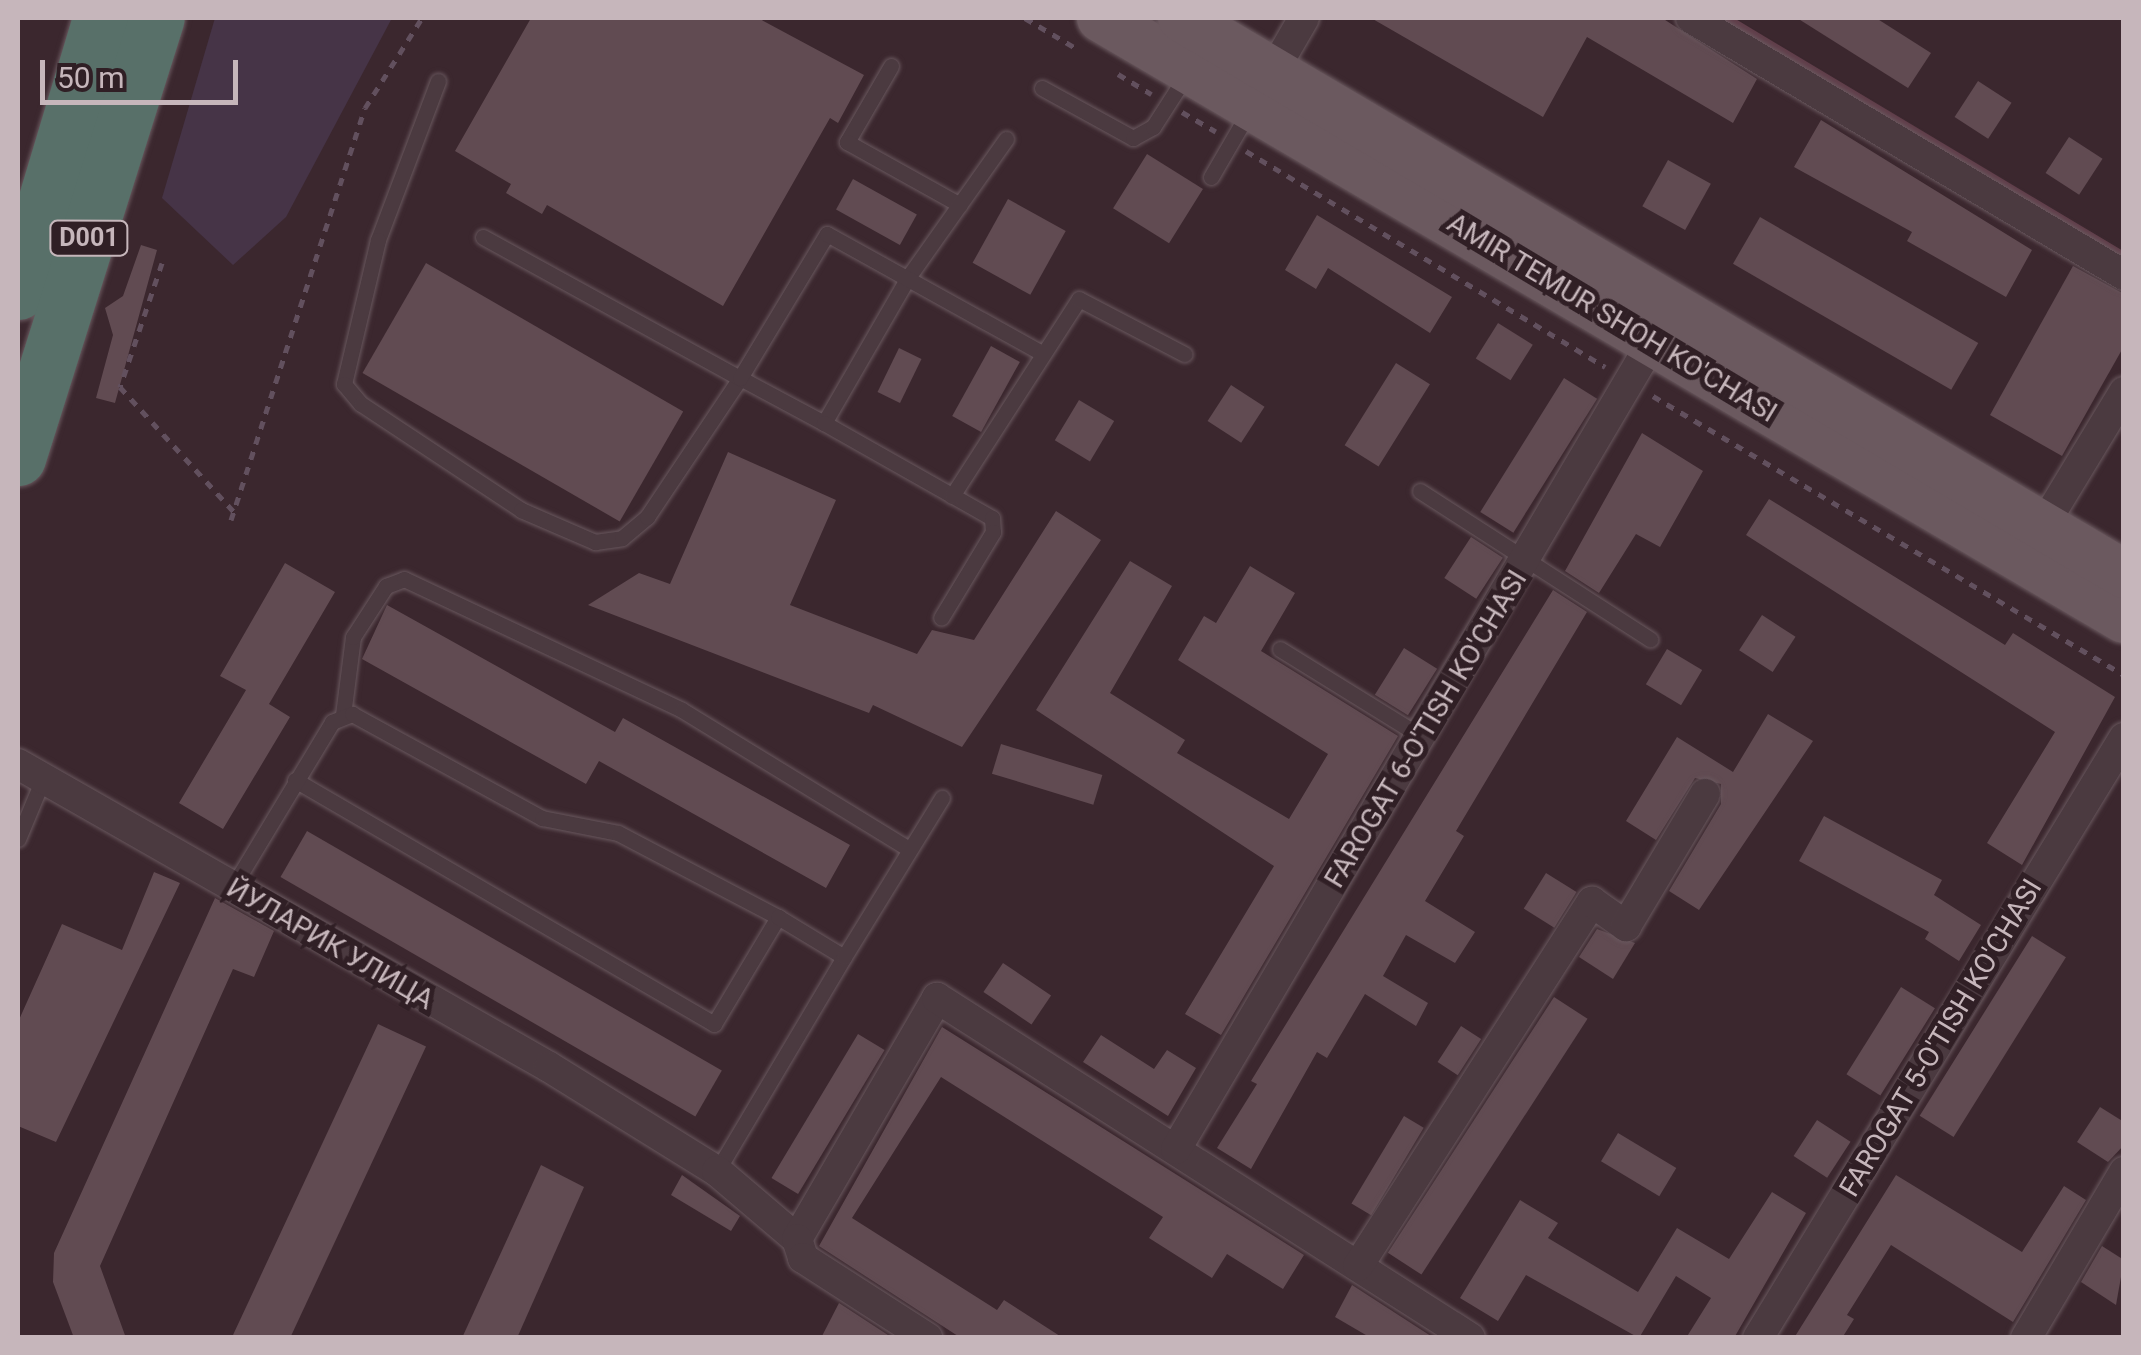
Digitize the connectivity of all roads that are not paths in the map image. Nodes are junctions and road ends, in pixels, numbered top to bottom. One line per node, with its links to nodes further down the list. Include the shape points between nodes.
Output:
1 (100, 18): 18 (highway, D001)
2 (157, 18): 25 (highway, D001)
3 (1182, 18): 11 (main road, AMIR TEMUR SHOH KO'CHASI)
4 (1304, 18): 11 (street)
5 (1691, 18): 16 (street)
6 (1094, 36): 9 (main road, AMIR TEMUR SHOH KO'CHASI)
7 (891, 66): 14 (lane, via 847,142)
8 (438, 80): 22 (lane, via 378,240 346,364 344,384 360,404 521,510 595,542 622,538 647,517)
9 (1179, 87): 10 (lane, via 1153,127 1133,138); 11 (main road, AMIR TEMUR SHOH KO'CHASI)
10 (1042, 88)
11 (1252, 106): 13 (lane); 19 (main road, AMIR TEMUR SHOH KO'CHASI)
12 (1006, 139): 14 (lane)
13 (1212, 176)
14 (960, 205): 17 (lane)
15 (483, 237): 22 (lane)
16 (2124, 275)
17 (909, 276): 20 (lane); 22 (lane, via 826,234); 24 (lane)
18 (18, 292)
19 (1652, 343): 28 (main road, AMIR TEMUR SHOH KO'CHASI); 29 (street, FAROGAT 6-O'TISH KO'CHASI); 32 (main road, AMIR TEMUR SHOH KO'CHASI)
20 (1042, 353): 21 (lane, via 1078,299); 27 (lane)
21 (1184, 354)
22 (740, 378): 24 (lane)
23 (2124, 392): 28 (street)
24 (824, 423): 27 (lane)
25 (18, 458)
26 (1420, 491): 29 (lane)
27 (952, 496): 31 (lane, via 992,518 993,532)
28 (2043, 526): 30 (main road, AMIR TEMUR SHOH KO'CHASI)
29 (1527, 556): 33 (lane); 36 (street, FAROGAT 6-O'TISH KO'CHASI)
30 (2124, 574)
31 (941, 618)
32 (2124, 619)
33 (1650, 638)
34 (1280, 649): 36 (lane)
35 (344, 714): 39 (lane); 43 (lane, via 352,637 386,586 404,579 682,710); 45 (lane, via 360,716 542,818 618,833)
36 (1422, 737): 47 (street, FAROGAT 6-O'TISH KO'CHASI)
37 (2124, 738): 54 (street, FAROGAT 5-O'TISH KO'CHASI)
38 (30, 771): 42 (lane); 44 (street, ЙУЛАРИК УЛИЦА)
39 (295, 780): 44 (lane); 45 (lane, via 714,1024)
40 (1705, 794): 51 (street, via 1626,926 1592,902)
41 (942, 798): 43 (lane)
42 (18, 839)
43 (909, 849): 46 (lane)
44 (232, 888): 48 (street, ЙУЛАРИК УЛИЦА, via 549,1067)
45 (778, 917): 46 (lane)
46 (844, 957): 48 (lane)
47 (1176, 1149): 50 (street, via 937,998); 51 (street)
48 (717, 1171): 50 (street, ЙУЛАРИК УЛИЦА)
49 (2124, 1172): 55 (street)
50 (798, 1239): 52 (street, ЙУЛАРИК УЛИЦА, via 803,1258)
51 (1358, 1266): 53 (street)
52 (926, 1338)
53 (1470, 1338)
54 (1758, 1338)
55 (2026, 1338)

